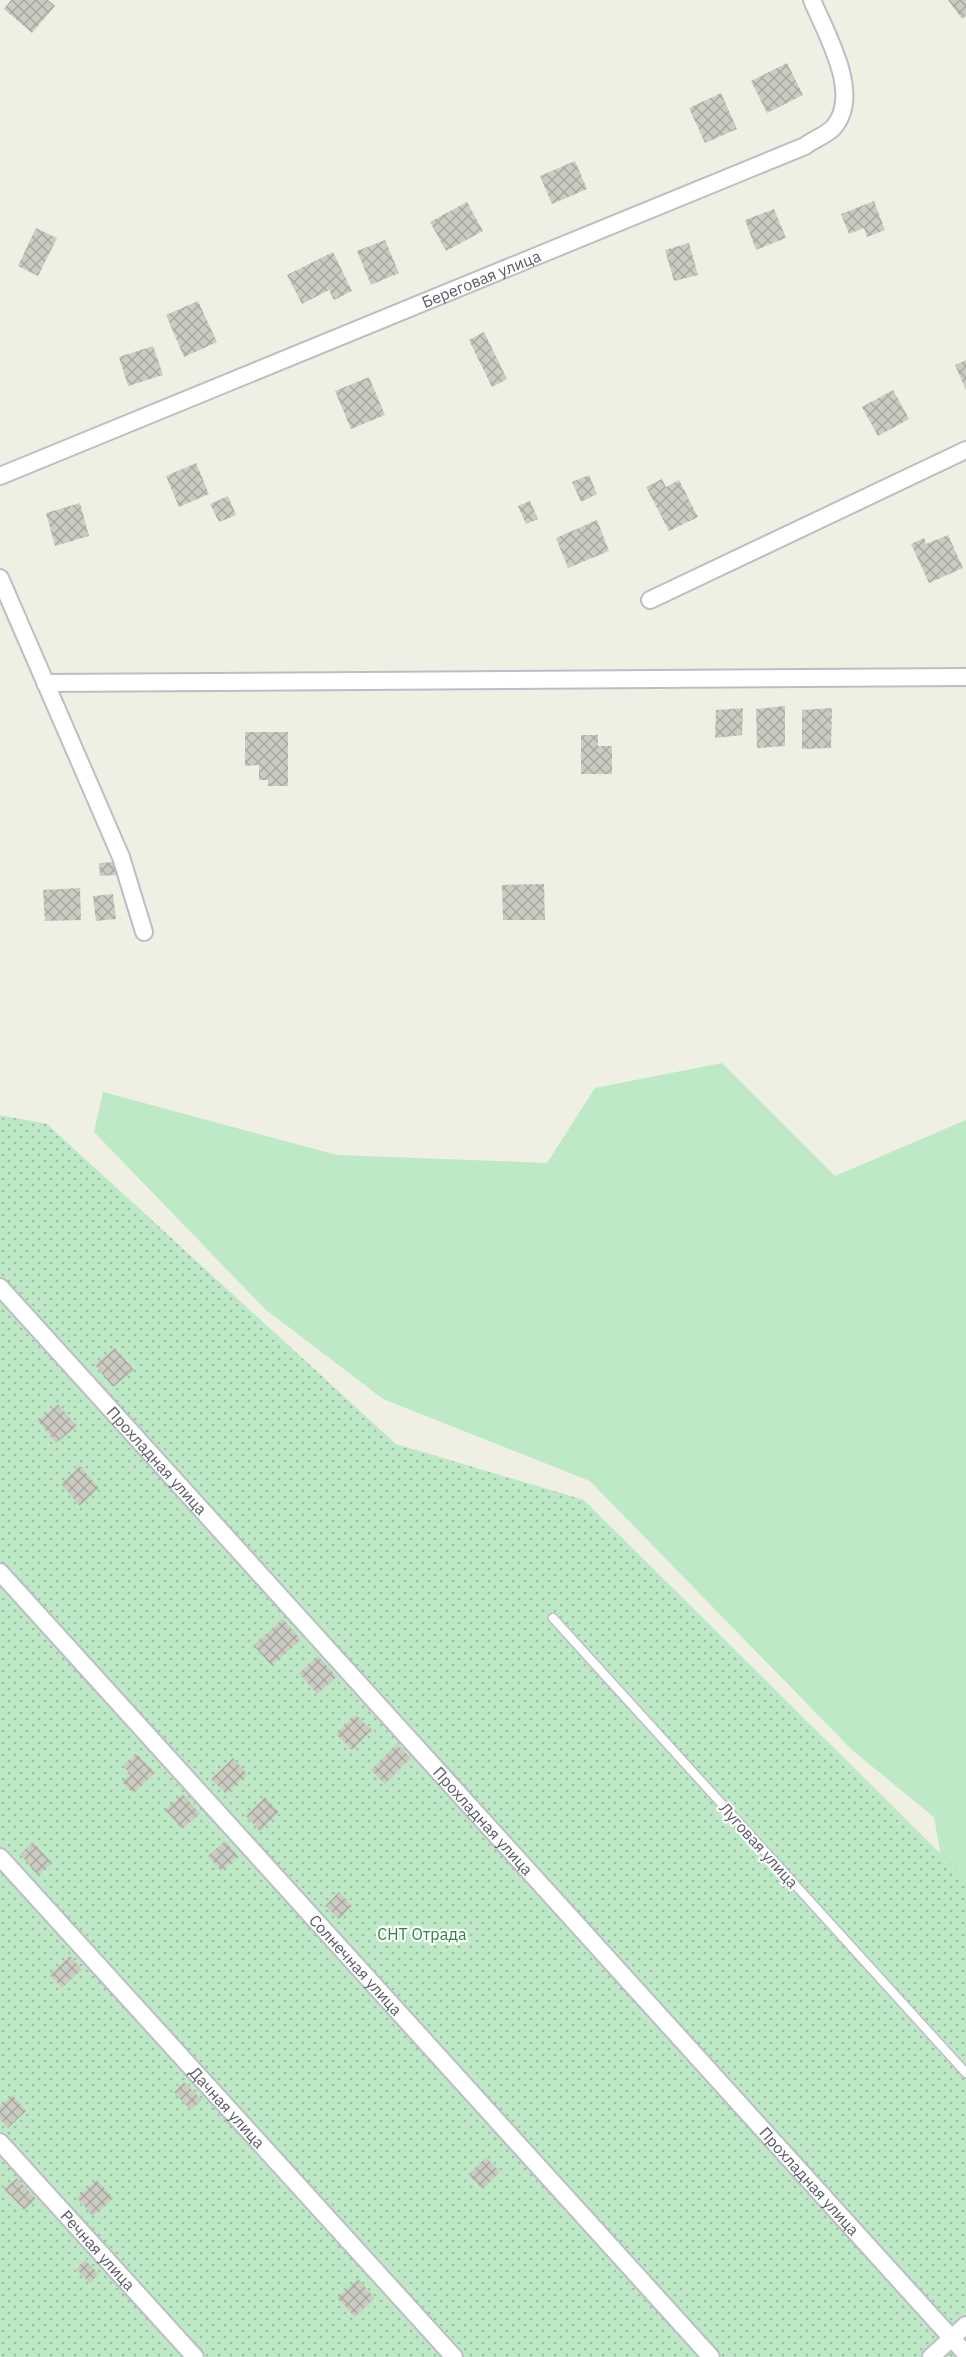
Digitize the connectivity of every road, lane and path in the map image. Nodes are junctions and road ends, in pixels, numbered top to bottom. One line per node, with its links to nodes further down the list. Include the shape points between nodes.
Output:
1 (812, 0): 3 (street, Береговая улица, via 843,76 846,105 833,128 805,146)
2 (966, 450): 5 (street)
3 (0, 476)
4 (0, 578): 7 (street)
5 (651, 600)
6 (966, 677): 7 (street)
7 (45, 683): 8 (street, via 121,857)
8 (144, 932)
9 (0, 1287): 16 (street, Прохладная улица)
10 (0, 1572): 20 (street, Солнечная улица)
11 (553, 1618): 13 (lane, Луговая улица)
12 (0, 1857): 19 (street, Дачная улица)
13 (966, 2073)
14 (0, 2142): 18 (street, Речная улица)
15 (966, 2325): 16 (street)
16 (951, 2338): 17 (street, Прохладная улица); 21 (street)
17 (966, 2354)
18 (195, 2357)
19 (454, 2357)
20 (711, 2357)
21 (931, 2357)

